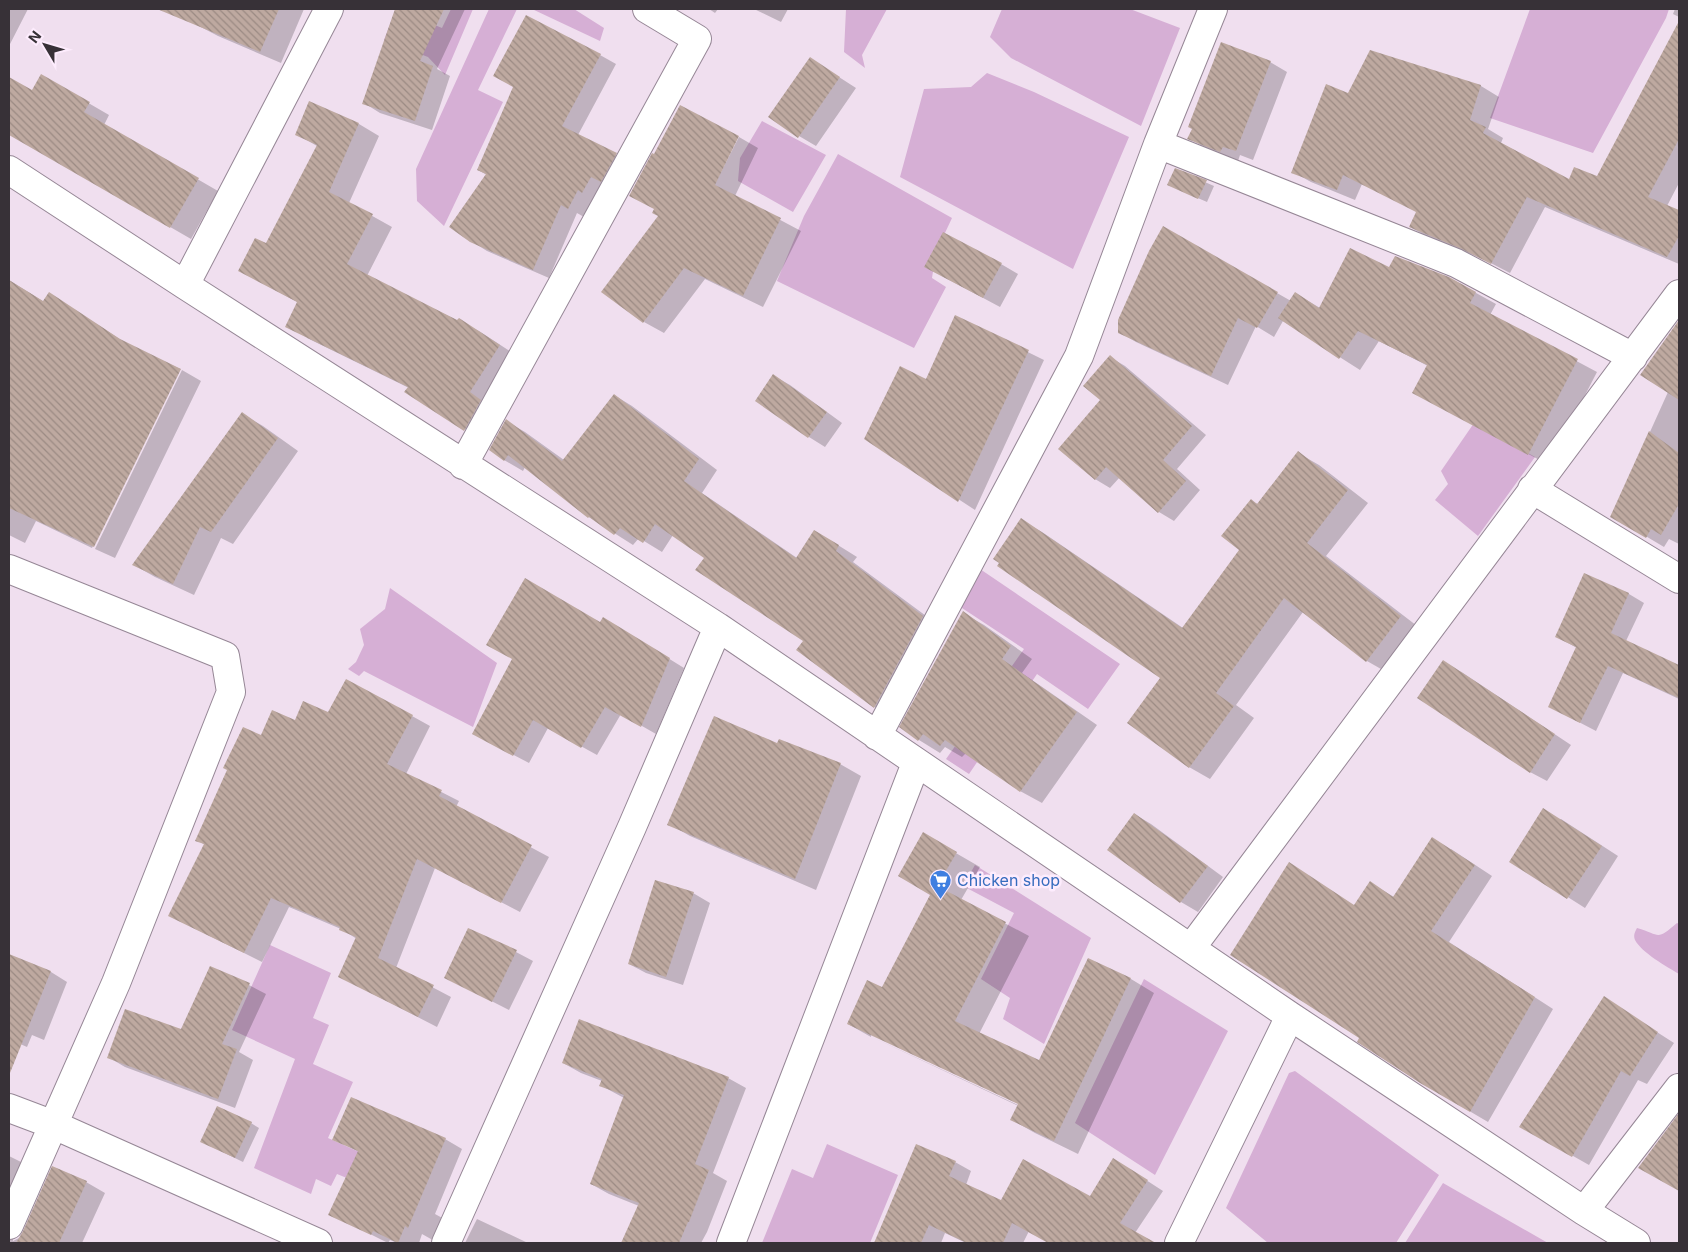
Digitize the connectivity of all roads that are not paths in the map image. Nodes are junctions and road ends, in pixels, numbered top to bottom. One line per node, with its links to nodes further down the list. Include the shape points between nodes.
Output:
1 (329, 9): 6 (street)
2 (647, 9): 9 (street, via 697,39)
3 (1213, 9): 4 (street)
4 (1158, 144): 8 (street, via 1456,263); 14 (street, via 1079,356)
5 (9, 170): 6 (street)
6 (185, 285): 9 (street)
7 (1679, 294): 8 (street)
8 (1633, 357): 10 (street)
9 (463, 465): 13 (street)
10 (1532, 489): 12 (street); 16 (street)
11 (9, 569): 20 (street, via 225,656 231,692 116,983)
12 (1679, 579)
13 (718, 627): 14 (street); 25 (street)
14 (878, 736): 15 (street)
15 (916, 763): 16 (street); 26 (street)
16 (1191, 948): 17 (street)
17 (1290, 1016): 21 (street); 27 (street)
18 (1679, 1088): 21 (street)
19 (9, 1108): 20 (street)
20 (54, 1125): 22 (street); 24 (street)
21 (1584, 1211): 23 (street)
22 (9, 1225)
23 (1606, 1235): 28 (street)
24 (318, 1243)
25 (446, 1243)
26 (731, 1243)
27 (1179, 1243)
28 (1636, 1243)

